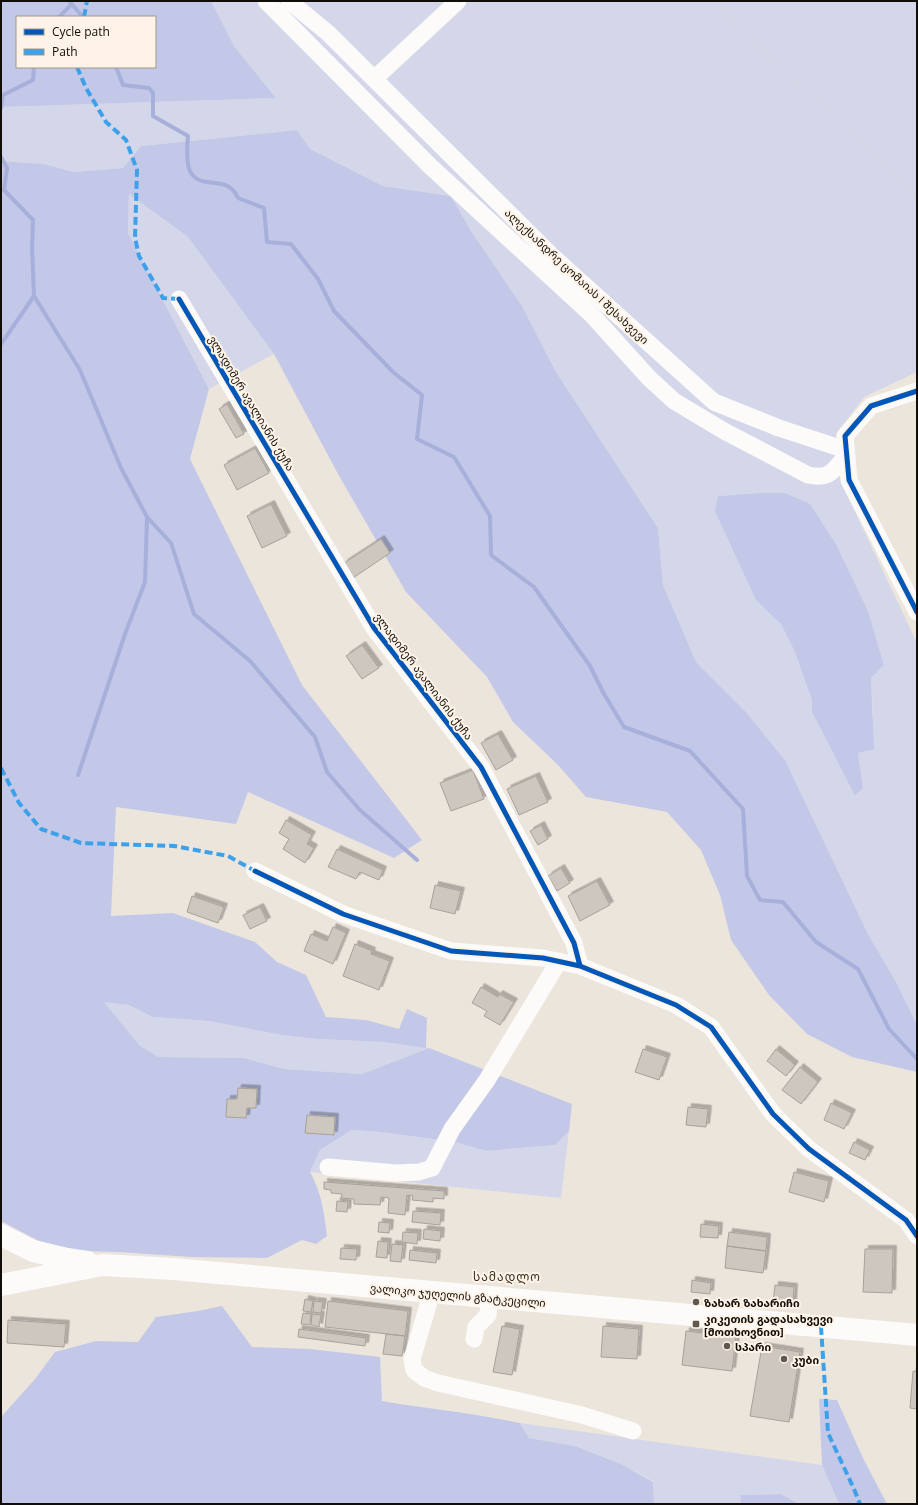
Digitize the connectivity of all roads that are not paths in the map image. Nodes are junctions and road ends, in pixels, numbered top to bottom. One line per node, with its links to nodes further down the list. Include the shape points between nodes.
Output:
1 (266, 1): 7 (street, via 430,166 592,315 649,378 674,401 724,431 808,475 827,476)
2 (289, 1): 4 (street, ალექსანდრე ცომაიას I შესახვევი, via 328,33)
3 (458, 1): 4 (street)
4 (374, 79): 7 (street, ალექსანდრე ცომაიას I შესახვევი, via 551,255 714,402)
5 (179, 299): 11 (street, ვლადიმერ ავალიანის ქუჩა, via 374,628 481,767 574,943)
6 (917, 391): 7 (street, via 871,406 845,436)
7 (846, 452): 8 (street, via 849,480)
8 (917, 612)
9 (255, 871): 10 (street, via 343,914 451,951)
10 (558, 961): 11 (street); 12 (street, via 487,1080 452,1129 432,1168 419,1172 396,1173)
11 (580, 966): 14 (street, via 676,1005 711,1027 773,1114 809,1149 906,1220)
12 (328, 1167)
13 (1, 1235): 15 (main road, via 33,1251 67,1260)
14 (917, 1236)
15 (102, 1265): 16 (main road, ვალიკო ჯუღელის გზატკეცილი); 17 (main road, ვალიკო ჯუღელის გზატკეცილი)
16 (1, 1285)
17 (432, 1292): 18 (main road, ვალიკო ჯუღელის გზატკეცილი); 21 (street, via 412,1359 414,1370 424,1378 582,1415)
18 (490, 1297): 19 (main road, ვალიკო ჯუღელის გზატკეცილი); 20 (street, via 488,1315 476,1327)
19 (917, 1335)
20 (474, 1339)
21 (633, 1431)

